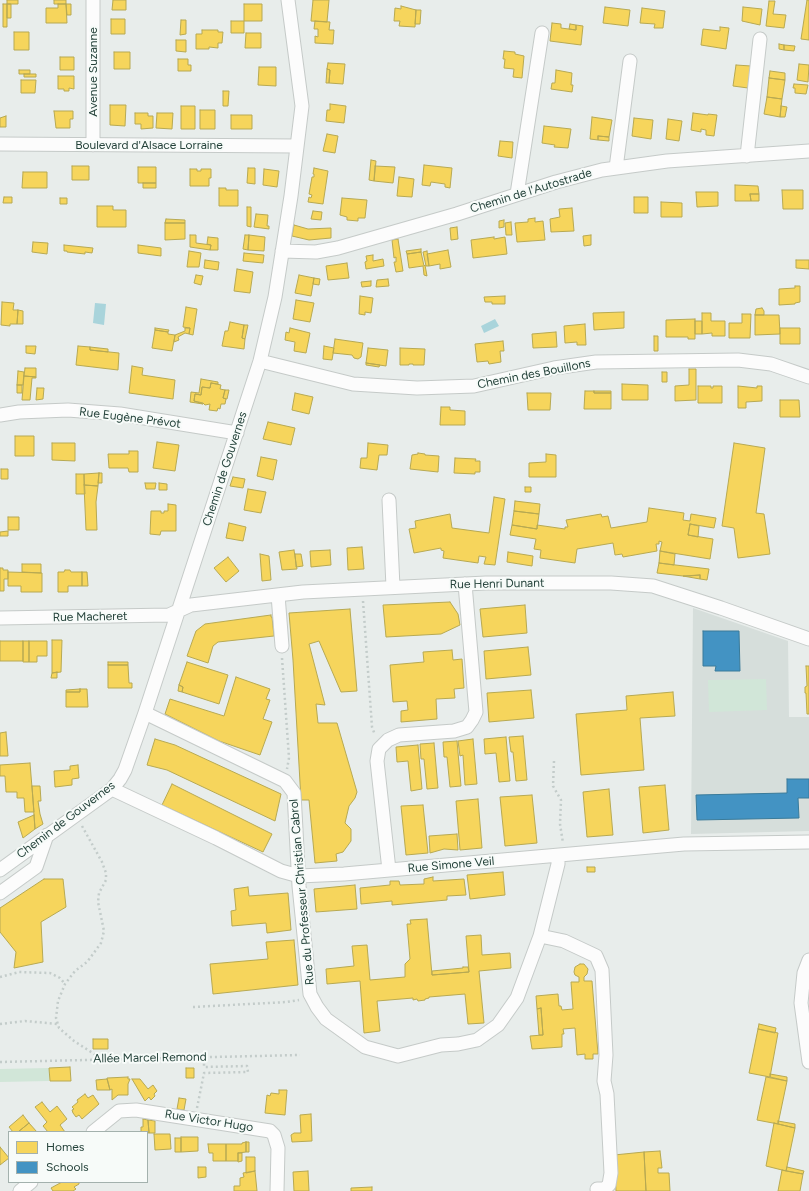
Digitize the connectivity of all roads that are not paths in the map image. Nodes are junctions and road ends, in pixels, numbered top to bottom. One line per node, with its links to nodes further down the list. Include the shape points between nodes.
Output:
1 (93, 0): 7 (street, Avenue Suzanne)
2 (288, 0): 8 (street, Chemin de Gouvernes, via 302,106)
3 (542, 33): 12 (street)
4 (760, 39): 10 (street)
5 (630, 61): 11 (street)
6 (0, 144): 7 (street, Boulevard d'Alsace Lorraine)
7 (93, 145): 8 (street, Boulevard d'Alsace Lorraine)
8 (297, 146): 13 (street, Chemin de Gouvernes)
9 (809, 152): 10 (street, Chemin de l'Autostrade)
10 (747, 156): 11 (street, Chemin de l'Autostrade, via 667,161)
11 (616, 168): 12 (street, Chemin de l'Autostrade)
12 (517, 194): 13 (street, Chemin de l'Autostrade, via 338,248 316,252)
13 (282, 251): 14 (street, Chemin de Gouvernes, via 275,297)
14 (260, 361): 15 (street, Chemin des Bouillons, via 353,384 418,388 474,386 554,368 596,362 738,360 771,364); 17 (street, Chemin de Gouvernes)
15 (809, 377)
16 (0, 415): 17 (street, Rue Eugène Prévot, via 68,410 120,414)
17 (237, 433): 22 (street, Chemin de Gouvernes)
18 (389, 500): 20 (street)
19 (465, 584): 20 (street, Rue Henri Dunant); 24 (street, Rue Henri Dunant, via 611,583 653,586); 32 (street, via 476,712 467,728 399,735 388,740 380,749 378,761)
20 (393, 587): 21 (street, Rue Henri Dunant)
21 (278, 595): 22 (street, Rue Henri Dunant, via 191,605); 25 (street)
22 (178, 610): 23 (street, Rue Macheret, via 169,615 151,616); 26 (street, Chemin de Gouvernes)
23 (0, 618)
24 (809, 639)
25 (282, 646)
26 (145, 713): 27 (street, Chemin de Gouvernes, via 124,770); 33 (street, Rue du Professeur Christian Cabrol, via 285,781 294,793)
27 (112, 789): 28 (street, Chemin de Gouvernes); 33 (street, Rue Simone Veil, via 281,871)
28 (47, 835): 31 (street, Chemin de Gouvernes); 34 (street, via 36,867)
29 (809, 842): 30 (street, Rue Simone Veil, via 684,844)
30 (562, 855): 32 (street, Rue Simone Veil); 35 (street)
31 (0, 870)
32 (389, 870): 33 (street, Rue Simone Veil)
33 (298, 876): 35 (street, Rue du Professeur Christian Cabrol, via 310,994 317,1007 326,1019 365,1047 398,1056 441,1045 477,1040 498,1025 517,998)
34 (0, 893)
35 (540, 936): 40 (street, via 564,941 596,956 602,970 606,1055 604,1081 607,1094 611,1173 609,1185)
36 (809, 960): 37 (street, via 804,974 801,1003)
37 (809, 1062)
38 (93, 1131): 42 (street, Rue Victor Hugo, via 119,1111 136,1110 270,1131 278,1148)
39 (30, 1183): 41 (street)
40 (597, 1189)
41 (20, 1191)
42 (277, 1191)

